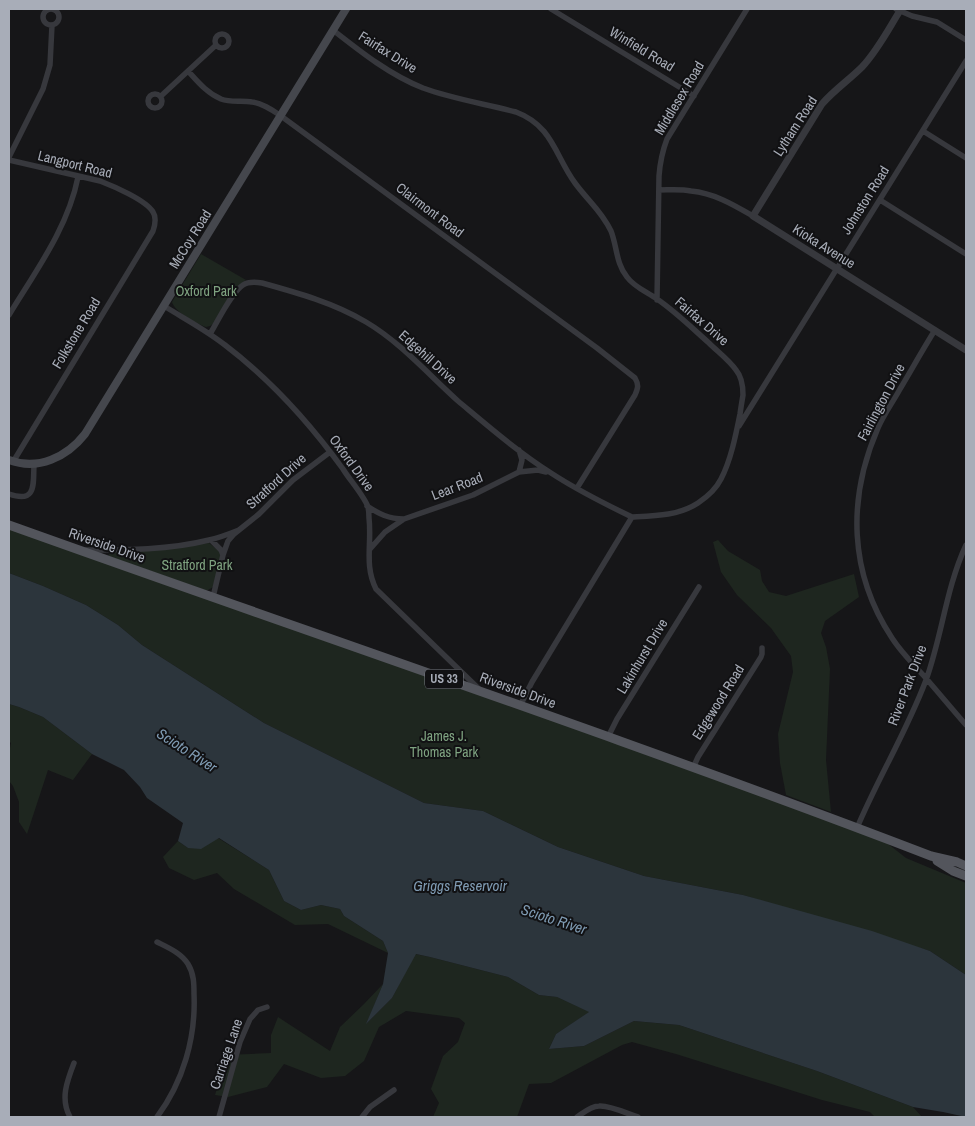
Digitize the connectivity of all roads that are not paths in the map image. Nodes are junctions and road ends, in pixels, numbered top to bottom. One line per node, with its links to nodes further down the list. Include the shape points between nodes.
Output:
1 (346, 9): 6 (main road, McCoy Road)
2 (551, 9): 12 (street, Winfield Road)
3 (747, 9): 12 (street, Middlesex Road)
4 (899, 10): 7 (street, via 937,22); 20 (street, Lytham Road, via 872,55 822,104)
5 (52, 25): 16 (street, via 50,65 43,89)
6 (333, 30): 13 (main road, McCoy Road); 24 (street, Fairfax Drive, via 375,62 424,88 516,112 534,122 551,140 571,179 606,222 626,277)
7 (966, 40)
8 (216, 46): 10 (street)
9 (966, 60): 14 (street, Johnston Road)
10 (188, 71): 11 (street); 13 (street, Clairmont Road, via 203,88 219,98 255,102)
11 (160, 96)
12 (694, 96): 18 (street, Middlesex Road, via 662,152)
13 (281, 116): 25 (main road, McCoy Road); 37 (street, Clairmont Road, via 635,378 638,385 635,395)
14 (923, 131): 15 (street); 19 (street, Johnston Road)
15 (966, 158)
16 (9, 159): 17 (street, Langport Road)
17 (78, 177): 21 (street, Langport Road, via 122,191 148,206); 26 (street, via 68,214)
18 (659, 190): 20 (street, Kioka Avenue, via 705,193); 24 (street, Middlesex Road)
19 (880, 200): 22 (street); 23 (street, Johnston Road)
20 (753, 216): 23 (street, Kioka Avenue)
21 (156, 217): 33 (street, Folkstone Road, via 153,231)
22 (966, 254)
23 (837, 269): 27 (street, Kioka Avenue); 30 (street, Johnston Road)
24 (657, 300): 30 (street, Fairfax Drive, via 738,371 743,394)
25 (164, 306): 28 (street, Oxford Drive); 34 (main road, McCoy Road, via 80,441 63,455)
26 (9, 316)
27 (935, 330): 29 (street, Kioka Avenue); 52 (street, Fairlington Drive, via 878,427 863,472 856,517 857,549 875,609 892,640)
28 (210, 334): 31 (street, Edgehill Drive, via 238,290 253,281 336,306 399,346); 32 (street, Oxford Drive, via 277,391)
29 (966, 350)
30 (736, 430): 40 (street, Fairfax Drive, via 721,479 705,498 674,514)
31 (519, 450): 35 (street, via 522,460); 36 (street, Edgehill Drive)
32 (330, 452): 39 (street, Oxford Drive); 43 (street, Stratford Drive, via 293,480)
33 (11, 461): 34 (main road, McCoy Road)
34 (34, 464): 38 (street, via 33,487 29,495 18,498)
35 (519, 472): 36 (street, Lear Road, via 538,470); 41 (street, Lear Road, via 473,495)
36 (551, 473): 37 (street, Edgehill Drive)
37 (577, 488): 40 (street, Edgehill Drive)
38 (9, 494)
39 (368, 506): 41 (street, via 383,516); 47 (street, Oxford Drive)
40 (632, 517): 54 (street)
41 (404, 519): 47 (street, Lear Road, via 385,532)
42 (9, 525): 46 (main road, Riverside Drive / US 33)
43 (239, 530): 44 (street, Stratford Drive); 48 (street, Stratford Drive, via 228,542)
44 (211, 540): 46 (street, Stratford Drive, via 154,548); 48 (street)
45 (966, 545): 52 (street, River Park Drive)
46 (79, 550): 50 (main road, Riverside Drive / US 33)
47 (369, 551): 53 (street, Oxford Drive, via 371,580 376,589)
48 (223, 555): 50 (street, Stratford Drive)
49 (699, 588): 56 (street, Lakinhurst Drive)
50 (214, 597): 53 (main road, Riverside Drive / US 33)
51 (762, 648): 57 (street, Edgewood Road, via 761,657)
52 (926, 679): 55 (street, Fairlington Drive); 58 (street, River Park Drive)
53 (480, 691): 54 (main road, Riverside Drive / US 33)
54 (520, 706): 56 (main road, Riverside Drive / US 33)
55 (966, 725)
56 (608, 737): 57 (main road, Riverside Drive / US 33)
57 (693, 768): 58 (main road, Riverside Drive / US 33)
58 (857, 828): 59 (main road, Riverside Drive / US 33)
59 (931, 856): 60 (main road, Riverside Drive / US 33); 61 (main road, Riverside Drive / US 33)
60 (966, 866)
61 (966, 876)
62 (158, 942): 67 (street, via 181,955 189,966 193,976 194,1008 189,1050 172,1094)
63 (267, 1007): 68 (street, Carriage Lane, via 258,1010 250,1019 240,1042)
64 (74, 1062): 66 (street, via 64,1092 65,1108)
65 (394, 1090): 69 (street)
66 (70, 1117)
67 (157, 1117)
68 (219, 1117)
69 (362, 1117)
70 (577, 1117): 71 (street, via 597,1106 606,1106)
71 (638, 1117)

